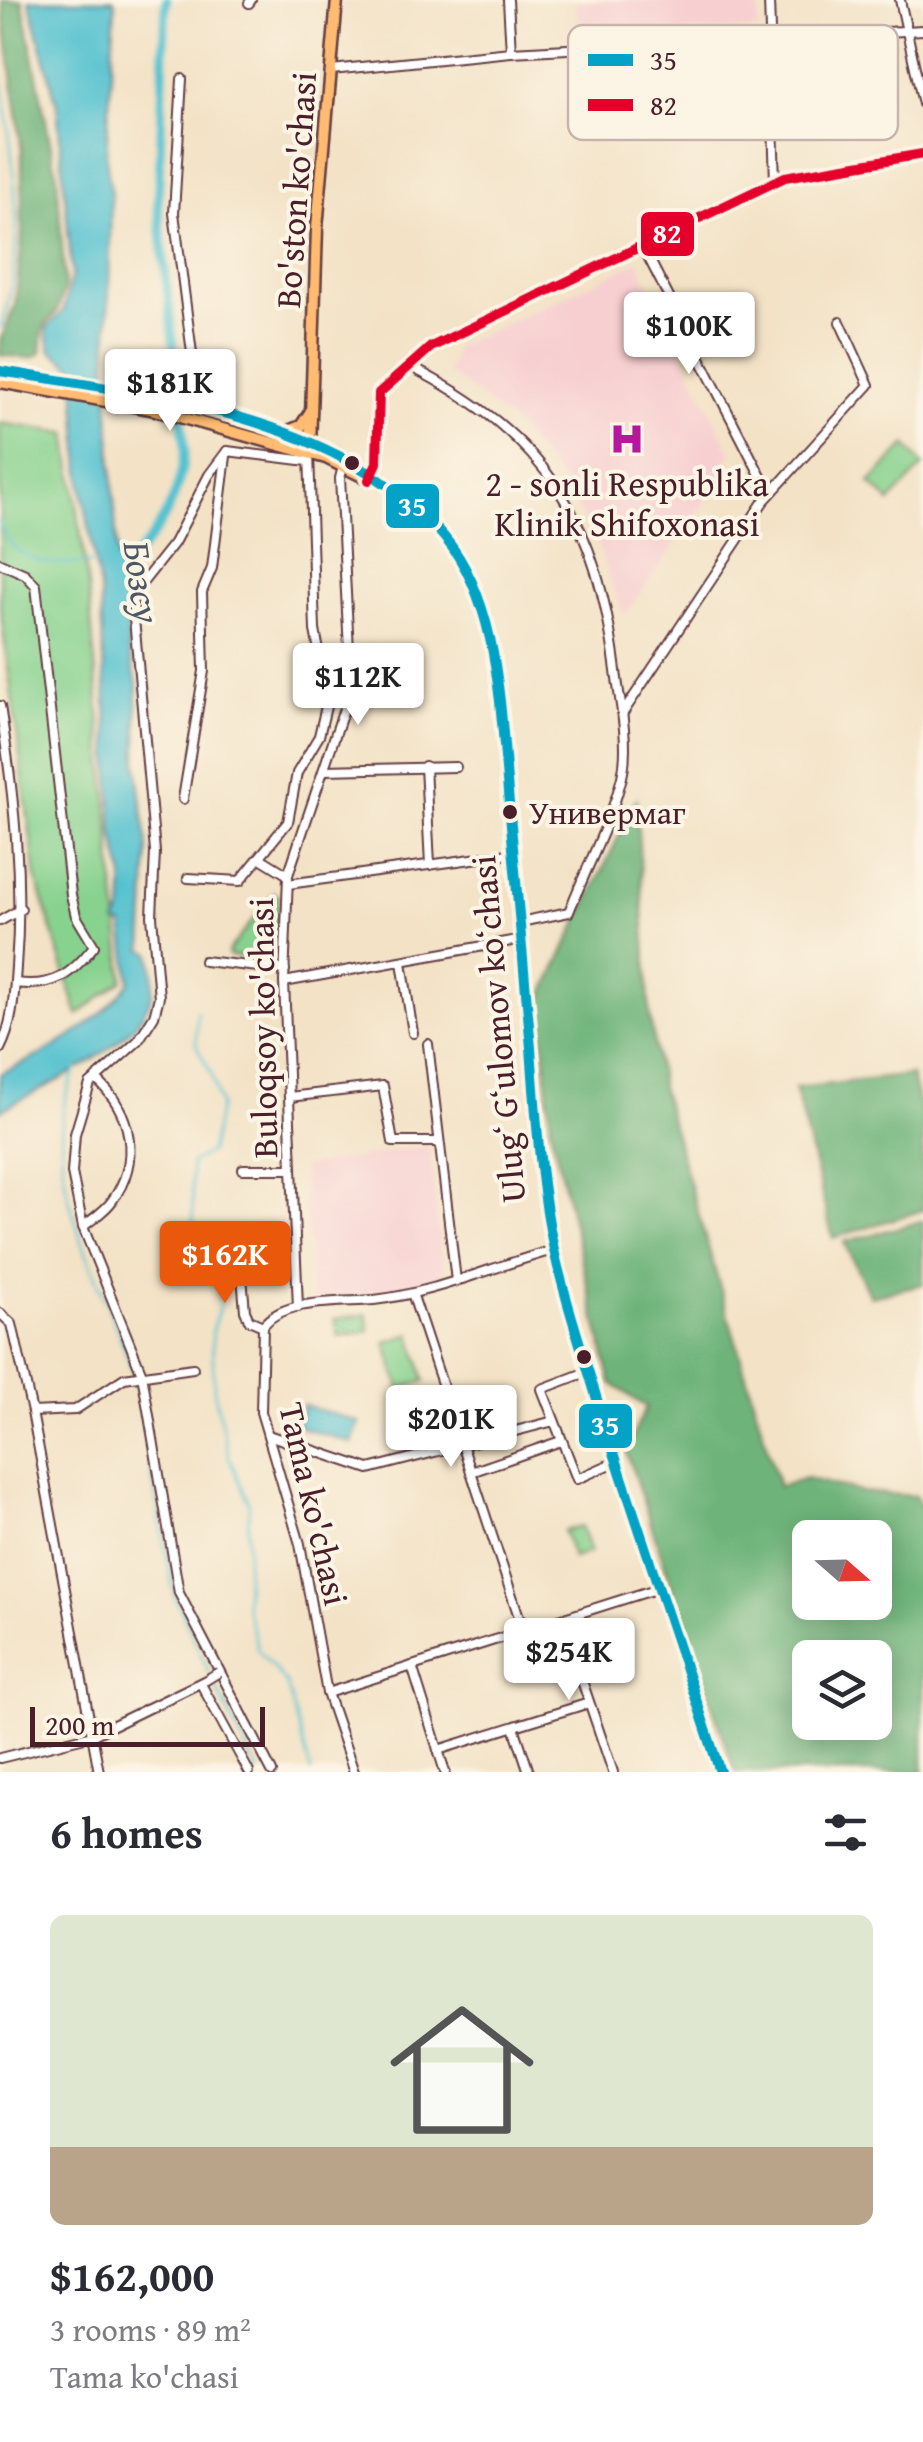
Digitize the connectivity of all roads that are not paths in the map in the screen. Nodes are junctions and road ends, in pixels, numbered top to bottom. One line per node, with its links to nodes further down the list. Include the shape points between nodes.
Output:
1 (337, 0): 11 (main road, Bo'ston ko'chasi)
2 (508, 0): 10 (street)
3 (769, 0): 5 (street)
4 (900, 0): 8 (street)
5 (770, 25)
6 (923, 30): 8 (street)
7 (898, 34): 8 (street)
8 (907, 34): 13 (street)
9 (568, 49): 10 (street)
10 (511, 52): 11 (street)
11 (331, 70): 23 (main road, Bo'ston ko'chasi, via 317,228)
12 (182, 79): 25 (street, via 174,213 197,392)
13 (923, 104)
14 (773, 140): 16 (street)
15 (923, 154): 16 (street)
16 (774, 182): 17 (street)
17 (641, 244): 19 (street, via 431,347); 31 (street)
18 (840, 322): 31 (street, via 870,385)
19 (409, 366): 30 (street, via 379,394); 34 (street, via 511,433 546,471 585,532 608,605)
20 (0, 370): 22 (main road)
21 (0, 382): 22 (main road)
22 (58, 385): 24 (main road)
23 (312, 409): 26 (main road, via 302,426); 28 (main road, Bo'ston ko'chasi)
24 (201, 416): 25 (main road, Ulugʻ Gʻulomov koʻchasi); 28 (main road, Ulugʻ Gʻulomov koʻchasi)
25 (240, 420): 26 (main road, Ulugʻ Gʻulomov koʻchasi)
26 (282, 433): 28 (main road, Ulugʻ Gʻulomov koʻchasi)
27 (227, 451): 28 (street); 38 (street, via 212,568 202,592 204,671); 57 (street, via 174,543 132,596 155,852 152,916 160,997 138,1041)
28 (309, 452): 29 (main road, Ulugʻ Gʻulomov koʻchasi); 40 (street, via 315,630 328,698 293,786 288,822)
29 (345, 462): 30 (main road, Ulugʻ Gʻulomov koʻchasi); 37 (street, Buloqsoy ko'chasi, via 352,688)
30 (371, 477): 39 (main road, Ulugʻ Gʻulomov koʻchasi, via 432,532 467,585 490,676); 46 (main road, Ulugʻ Gʻulomov koʻchasi, via 446,539 477,602 500,714)
31 (770, 494): 34 (street)
32 (0, 563): 52 (street, via 36,586 71,895 94,946 50,984)
33 (0, 706): 44 (street, via 18,820)
34 (624, 713): 46 (street, via 622,779 569,912)
35 (425, 766): 36 (street); 37 (street); 41 (street)
36 (456, 767)
37 (324, 770): 43 (street, Buloqsoy ko'chasi)
38 (183, 798)
39 (509, 854): 41 (street); 47 (main road, Ulugʻ Gʻulomov koʻchasi)
40 (262, 859): 42 (street, via 240,881); 43 (street)
41 (430, 865): 43 (street)
42 (188, 878)
43 (288, 880): 50 (street, Buloqsoy ko'chasi)
44 (21, 909): 45 (street); 52 (street)
45 (0, 920)
46 (520, 922): 63 (main road, Ulugʻ Gʻulomov koʻchasi)
47 (518, 940): 49 (street); 63 (main road, Ulugʻ Gʻulomov koʻchasi)
48 (204, 961): 50 (street)
49 (402, 962): 51 (street); 54 (street)
50 (285, 970): 51 (street, Buloqsoy ko'chasi)
51 (284, 982): 58 (street, Buloqsoy ko'chasi)
52 (15, 985): 53 (street); 56 (street)
53 (0, 990)
54 (413, 1033)
55 (428, 1044): 59 (street)
56 (0, 1049)
57 (97, 1080): 62 (street, via 75,1134 72,1172); 62 (street, via 119,1100 129,1128 128,1160 114,1200)
58 (289, 1097): 59 (street, via 386,1086 393,1142); 61 (street, Buloqsoy ko'chasi)
59 (437, 1142): 65 (street)
60 (243, 1168): 61 (street)
61 (292, 1169): 67 (street, Buloqsoy ko'chasi)
62 (83, 1228): 72 (street)
63 (552, 1250): 65 (street); 71 (main road, Ulugʻ Gʻulomov koʻchasi); 80 (main road, Ulugʻ Gʻulomov koʻchasi)
64 (240, 1253): 69 (street, via 245,1311)
65 (456, 1281): 66 (street)
66 (413, 1296): 67 (street); 77 (street)
67 (298, 1307): 69 (street, via 269,1317)
68 (0, 1313): 73 (street, via 12,1324)
69 (263, 1326): 75 (street, Tama ko'chasi, via 261,1412)
70 (193, 1368): 72 (street)
71 (584, 1373): 74 (street, via 542,1389); 78 (main road, Ulugʻ Gʻulomov koʻchasi)
72 (140, 1374): 73 (street, via 74,1410); 84 (street, via 179,1593)
73 (32, 1412): 89 (street)
74 (554, 1421): 76 (street); 77 (street)
75 (268, 1435): 77 (street, via 369,1469); 86 (street, Tama ko'chasi, via 300,1544)
76 (561, 1441): 78 (street, via 577,1479); 79 (street)
77 (463, 1446): 79 (street)
78 (613, 1463): 80 (main road, Ulugʻ Gʻulomov koʻchasi)
79 (472, 1472): 82 (street)
80 (657, 1588): 81 (street); 99 (main road, Ulugʻ Gʻulomov koʻchasi)
81 (562, 1622): 82 (street); 87 (street)
82 (524, 1632): 83 (street)
83 (412, 1666): 86 (street); 90 (street)
84 (218, 1672): 85 (street, bridge); 94 (street)
85 (203, 1682): 89 (street); 93 (street)
86 (327, 1693): 95 (street, Tama ko'chasi)
87 (589, 1704): 88 (street); 98 (street)
88 (514, 1727): 90 (street); 97 (street)
89 (93, 1735): 91 (street); 92 (street)
90 (438, 1750): 96 (street)
91 (0, 1758)
92 (99, 1772)
93 (249, 1772)
94 (272, 1772)
95 (354, 1772)
96 (445, 1772)
97 (529, 1772)
98 (612, 1772)
99 (718, 1772)

